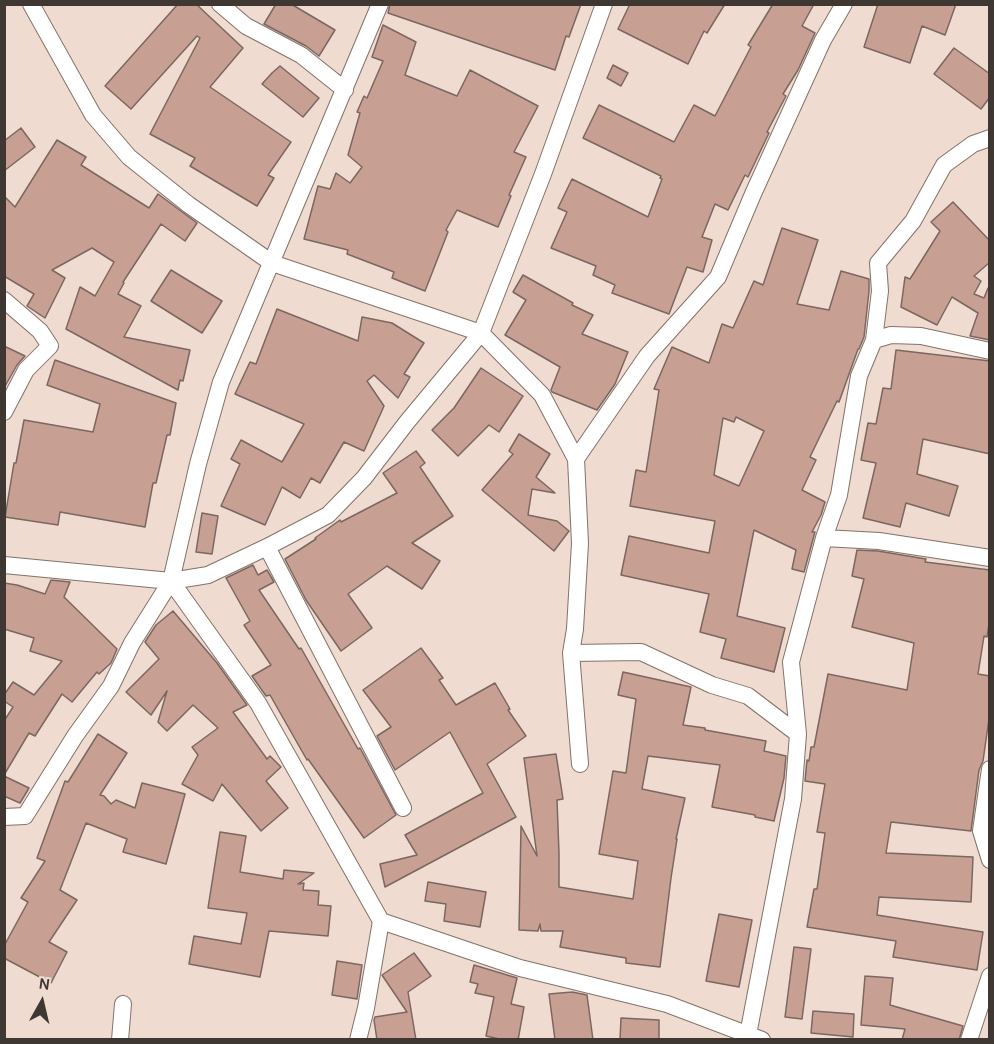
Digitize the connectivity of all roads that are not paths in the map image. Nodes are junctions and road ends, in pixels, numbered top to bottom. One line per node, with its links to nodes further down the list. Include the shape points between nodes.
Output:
1 (31, 4): 8 (street, via 93,115 129,157)
2 (220, 4): 6 (street, via 246,26 301,56)
3 (380, 4): 6 (street)
4 (604, 4): 10 (street)
5 (844, 4): 14 (street, via 823,40 718,277 647,356)
6 (345, 90): 8 (street)
7 (990, 138): 11 (street, via 944,165 913,221 878,263 880,291)
8 (272, 263): 10 (street); 19 (street, via 221,382)
9 (4, 300): 13 (street, via 40,331 50,346 26,370)
10 (481, 333): 14 (street, via 542,395); 16 (street, via 364,478 328,515)
11 (874, 340): 12 (street, via 891,335 921,336); 15 (street, via 859,376 839,495)
12 (990, 351)
13 (4, 412)
14 (576, 459): 20 (street, via 580,543)
15 (824, 538): 17 (street, via 879,541); 21 (street, via 792,662)
16 (267, 547): 19 (street, via 208,575); 24 (street)
17 (990, 558)
18 (4, 565): 19 (street)
19 (171, 581): 25 (street, via 132,643 111,686 26,816); 27 (street, via 258,703)
20 (571, 653): 21 (street, via 641,652 712,685 748,696); 22 (street)
21 (798, 734): 30 (street, via 793,799)
22 (580, 764)
23 (990, 769): 26 (street, via 981,831)
24 (403, 807)
25 (4, 817)
26 (990, 860)
27 (381, 921): 30 (street, via 520,968 667,1004); 32 (street)
28 (990, 976): 33 (street)
29 (123, 1004): 31 (street)
30 (752, 1038)
31 (120, 1040)
32 (358, 1040)
33 (969, 1040)

